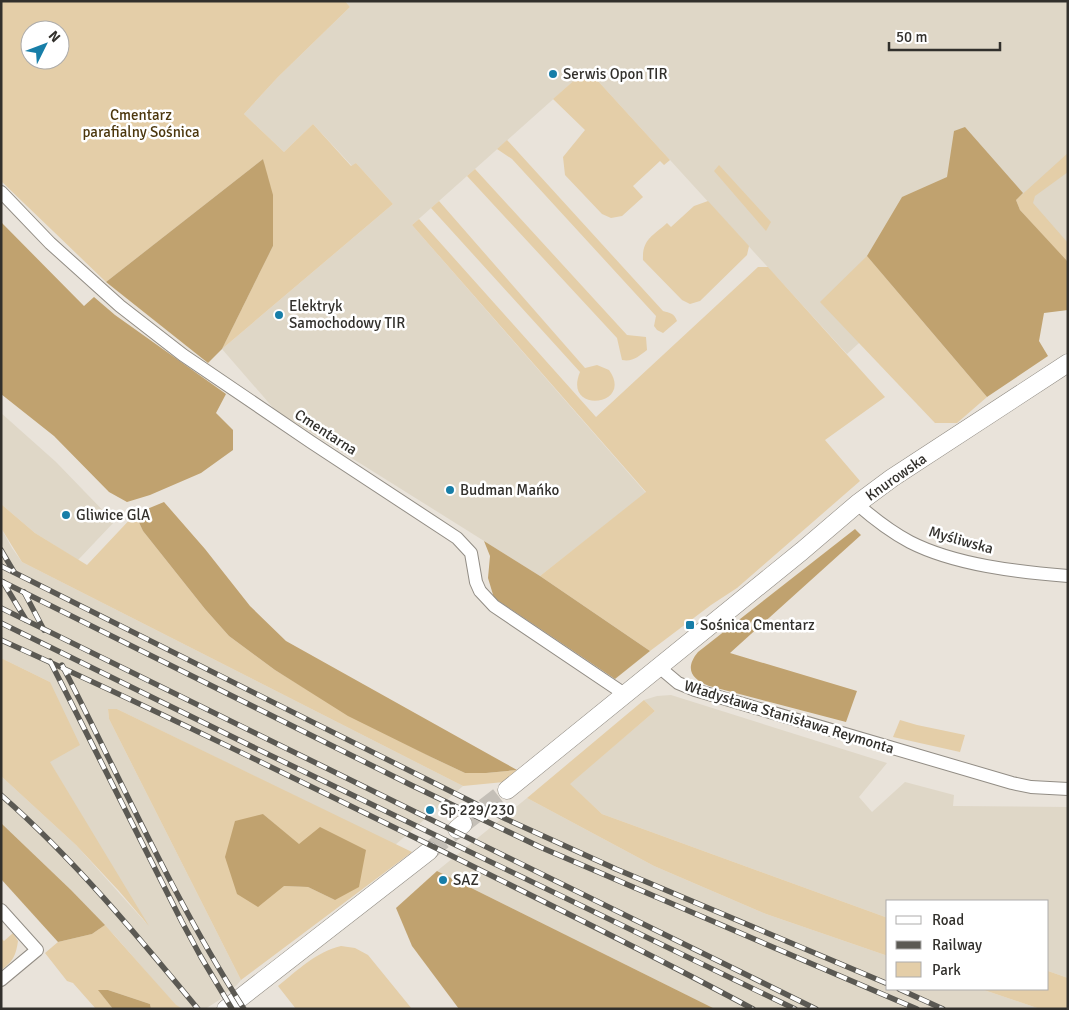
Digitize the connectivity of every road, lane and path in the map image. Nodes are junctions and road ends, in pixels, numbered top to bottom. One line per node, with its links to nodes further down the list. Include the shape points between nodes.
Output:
1 (1, 192): 6 (street, Cmentarna, via 50,243 120,306 184,355 457,538 471,553 476,582 486,599)
2 (1068, 363): 3 (street, Knurowska)
3 (857, 504): 4 (street, Myśliwska, via 910,542 942,555 1029,573); 5 (street, Knurowska)
4 (1068, 576)
5 (659, 667): 6 (street); 7 (street, Władysława Stanisława Reymonta, via 678,683 695,690 1012,783)
6 (626, 695): 8 (street)
7 (1068, 789)
8 (507, 790)
9 (428, 851): 12 (street)
10 (1, 910): 11 (street, via 37,950)
11 (1, 980)
12 (226, 1009)

